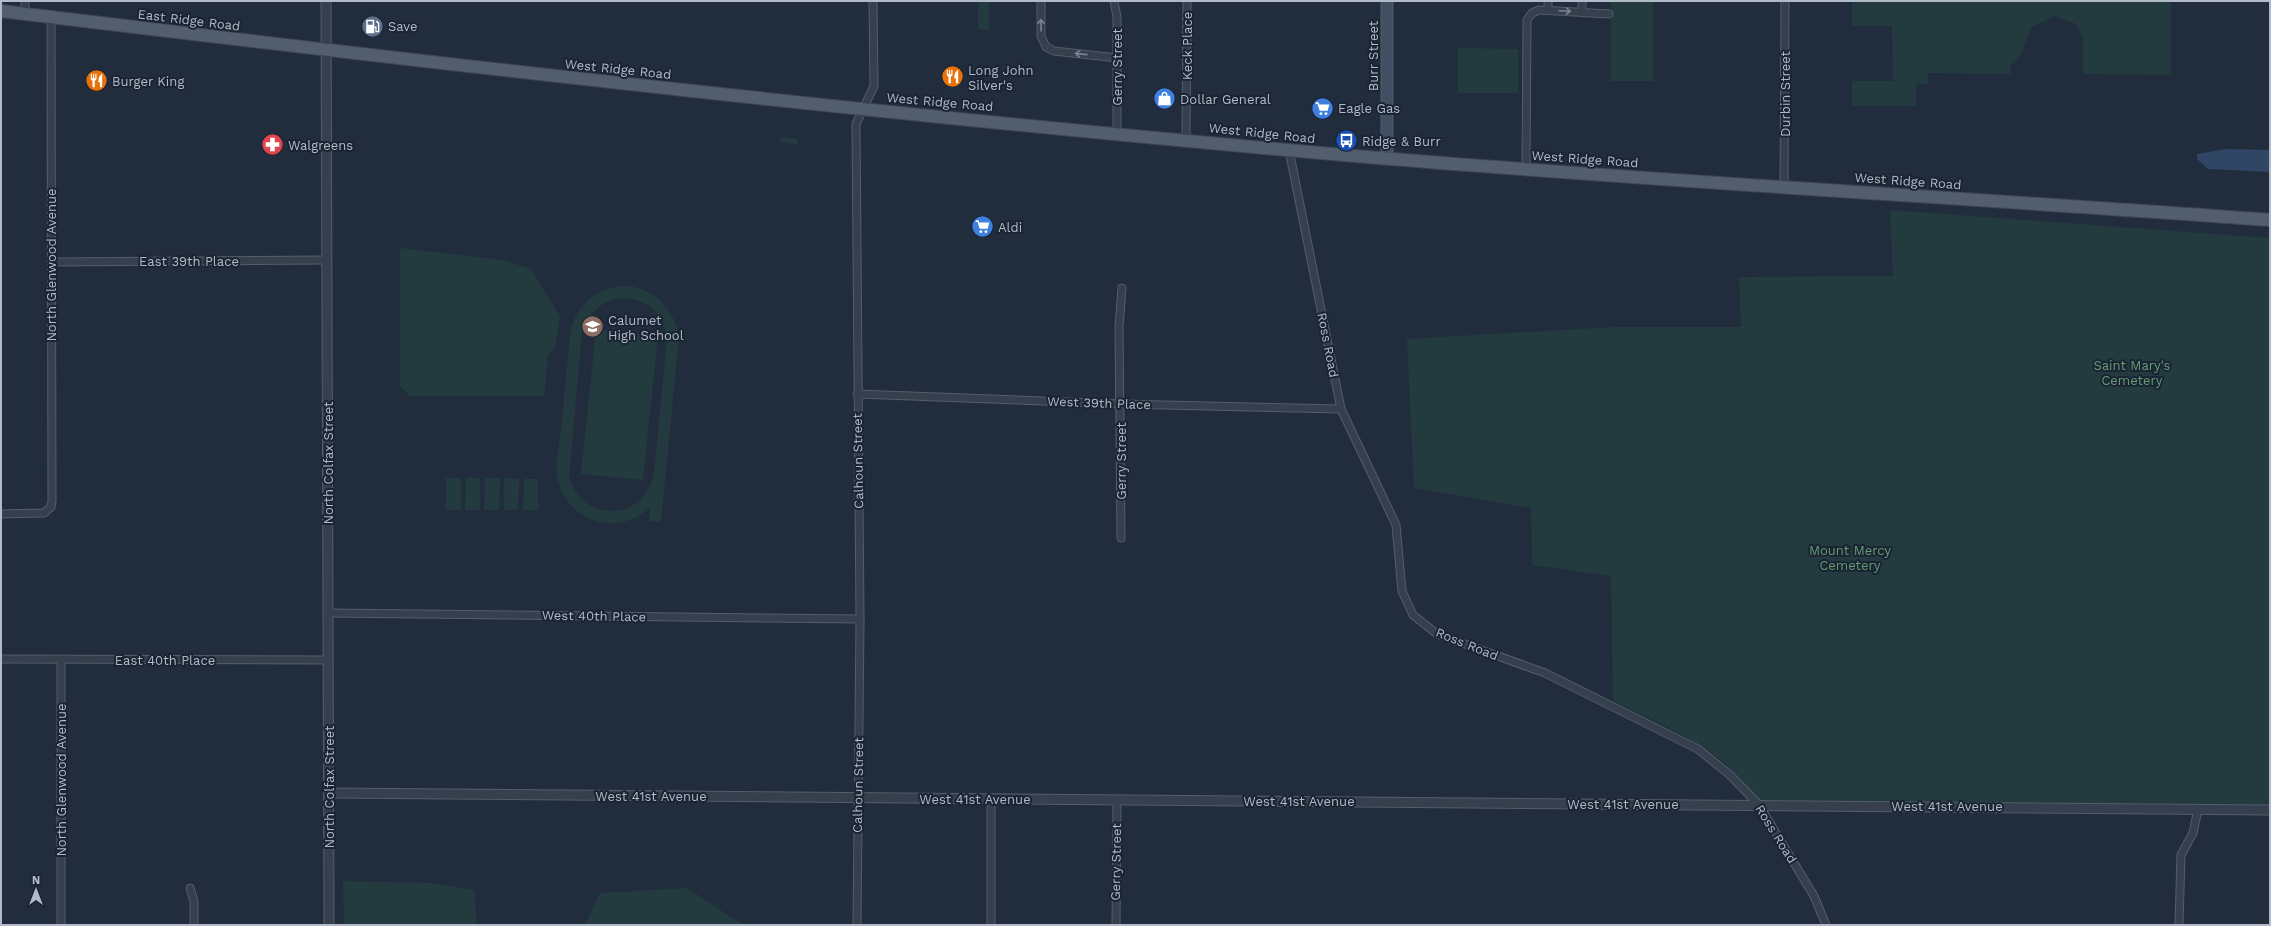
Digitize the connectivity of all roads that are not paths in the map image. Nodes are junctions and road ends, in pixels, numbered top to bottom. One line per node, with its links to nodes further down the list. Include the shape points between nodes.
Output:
1 (25, 1): 14 (street)
2 (326, 1): 17 (street, North Colfax Street)
3 (873, 1): 19 (street, Calhoun Street, via 874,86)
4 (1041, 1): 18 (street, one-way to 4, via 1054,51 1046,47 1041,36)
5 (1114, 1): 18 (street, Gerry Street)
6 (1187, 1): 21 (street, Keck Place)
7 (1387, 1): 23 (main road, Burr Street)
8 (1548, 1): 11 (street)
9 (1582, 1): 13 (street)
10 (1785, 1): 25 (street, Durbin Street)
11 (1548, 10): 13 (street, one-way to 13); 24 (street, via 1532,13 1525,23)
12 (1, 11): 14 (main road, East Ridge Road)
13 (1582, 12): 15 (street)
14 (25, 14): 16 (main road, East Ridge Road)
15 (1609, 14)
16 (51, 17): 17 (main road, East Ridge Road); 28 (street, North Glenwood Avenue)
17 (326, 51): 19 (main road, West Ridge Road); 27 (street, North Colfax Street)
18 (1117, 58): 20 (street, Gerry Street)
19 (864, 109): 20 (main road, West Ridge Road); 30 (street, Calhoun Street, via 856,124)
20 (1117, 133): 21 (main road, West Ridge Road)
21 (1186, 140): 22 (main road, West Ridge Road)
22 (1288, 150): 23 (main road, West Ridge Road); 32 (street, Ross Road)
23 (1387, 158): 24 (main road, West Ridge Road)
24 (1526, 169): 25 (main road, West Ridge Road)
25 (1784, 186): 26 (main road, West Ridge Road)
26 (2270, 220)
27 (326, 260): 28 (street, East 39th Place); 35 (street, North Colfax Street)
28 (51, 262): 33 (street, North Glenwood Avenue, via 52,501 48,511 39,514)
29 (1122, 288): 31 (street, Gerry Street, via 1119,327)
30 (857, 394): 31 (street, West 39th Place); 36 (street, Calhoun Street)
31 (1121, 404): 32 (street, West 39th Place); 34 (street, Gerry Street)
32 (1341, 410): 44 (street, Ross Road, via 1396,525 1402,591 1413,615 1437,634 1545,673 1698,749 1730,775)
33 (1, 514)
34 (1121, 538)
35 (328, 613): 36 (street, West 40th Place); 39 (street, North Colfax Street)
36 (860, 619): 41 (street, Calhoun Street)
37 (1, 659): 38 (street, East 40th Place)
38 (61, 660): 39 (street, East 40th Place); 48 (street, North Glenwood Avenue)
39 (328, 660): 40 (street, North Colfax Street)
40 (329, 794): 41 (street, West 41st Avenue); 50 (street, North Colfax Street)
41 (858, 798): 42 (street, West 41st Avenue); 51 (street, Calhoun Street)
42 (991, 799): 43 (street, West 41st Avenue); 52 (street)
43 (1117, 800): 44 (street, West 41st Avenue); 53 (street, Gerry Street)
44 (1760, 805): 45 (street, West 41st Avenue); 54 (street, Ross Road, via 1814,896)
45 (2198, 809): 46 (street, West 41st Avenue); 55 (street, via 2194,833 2181,855)
46 (2270, 810)
47 (190, 888): 49 (street, via 194,901)
48 (61, 925)
49 (194, 925)
50 (329, 925)
51 (857, 925)
52 (991, 925)
53 (1116, 925)
54 (1826, 925)
55 (2179, 925)

